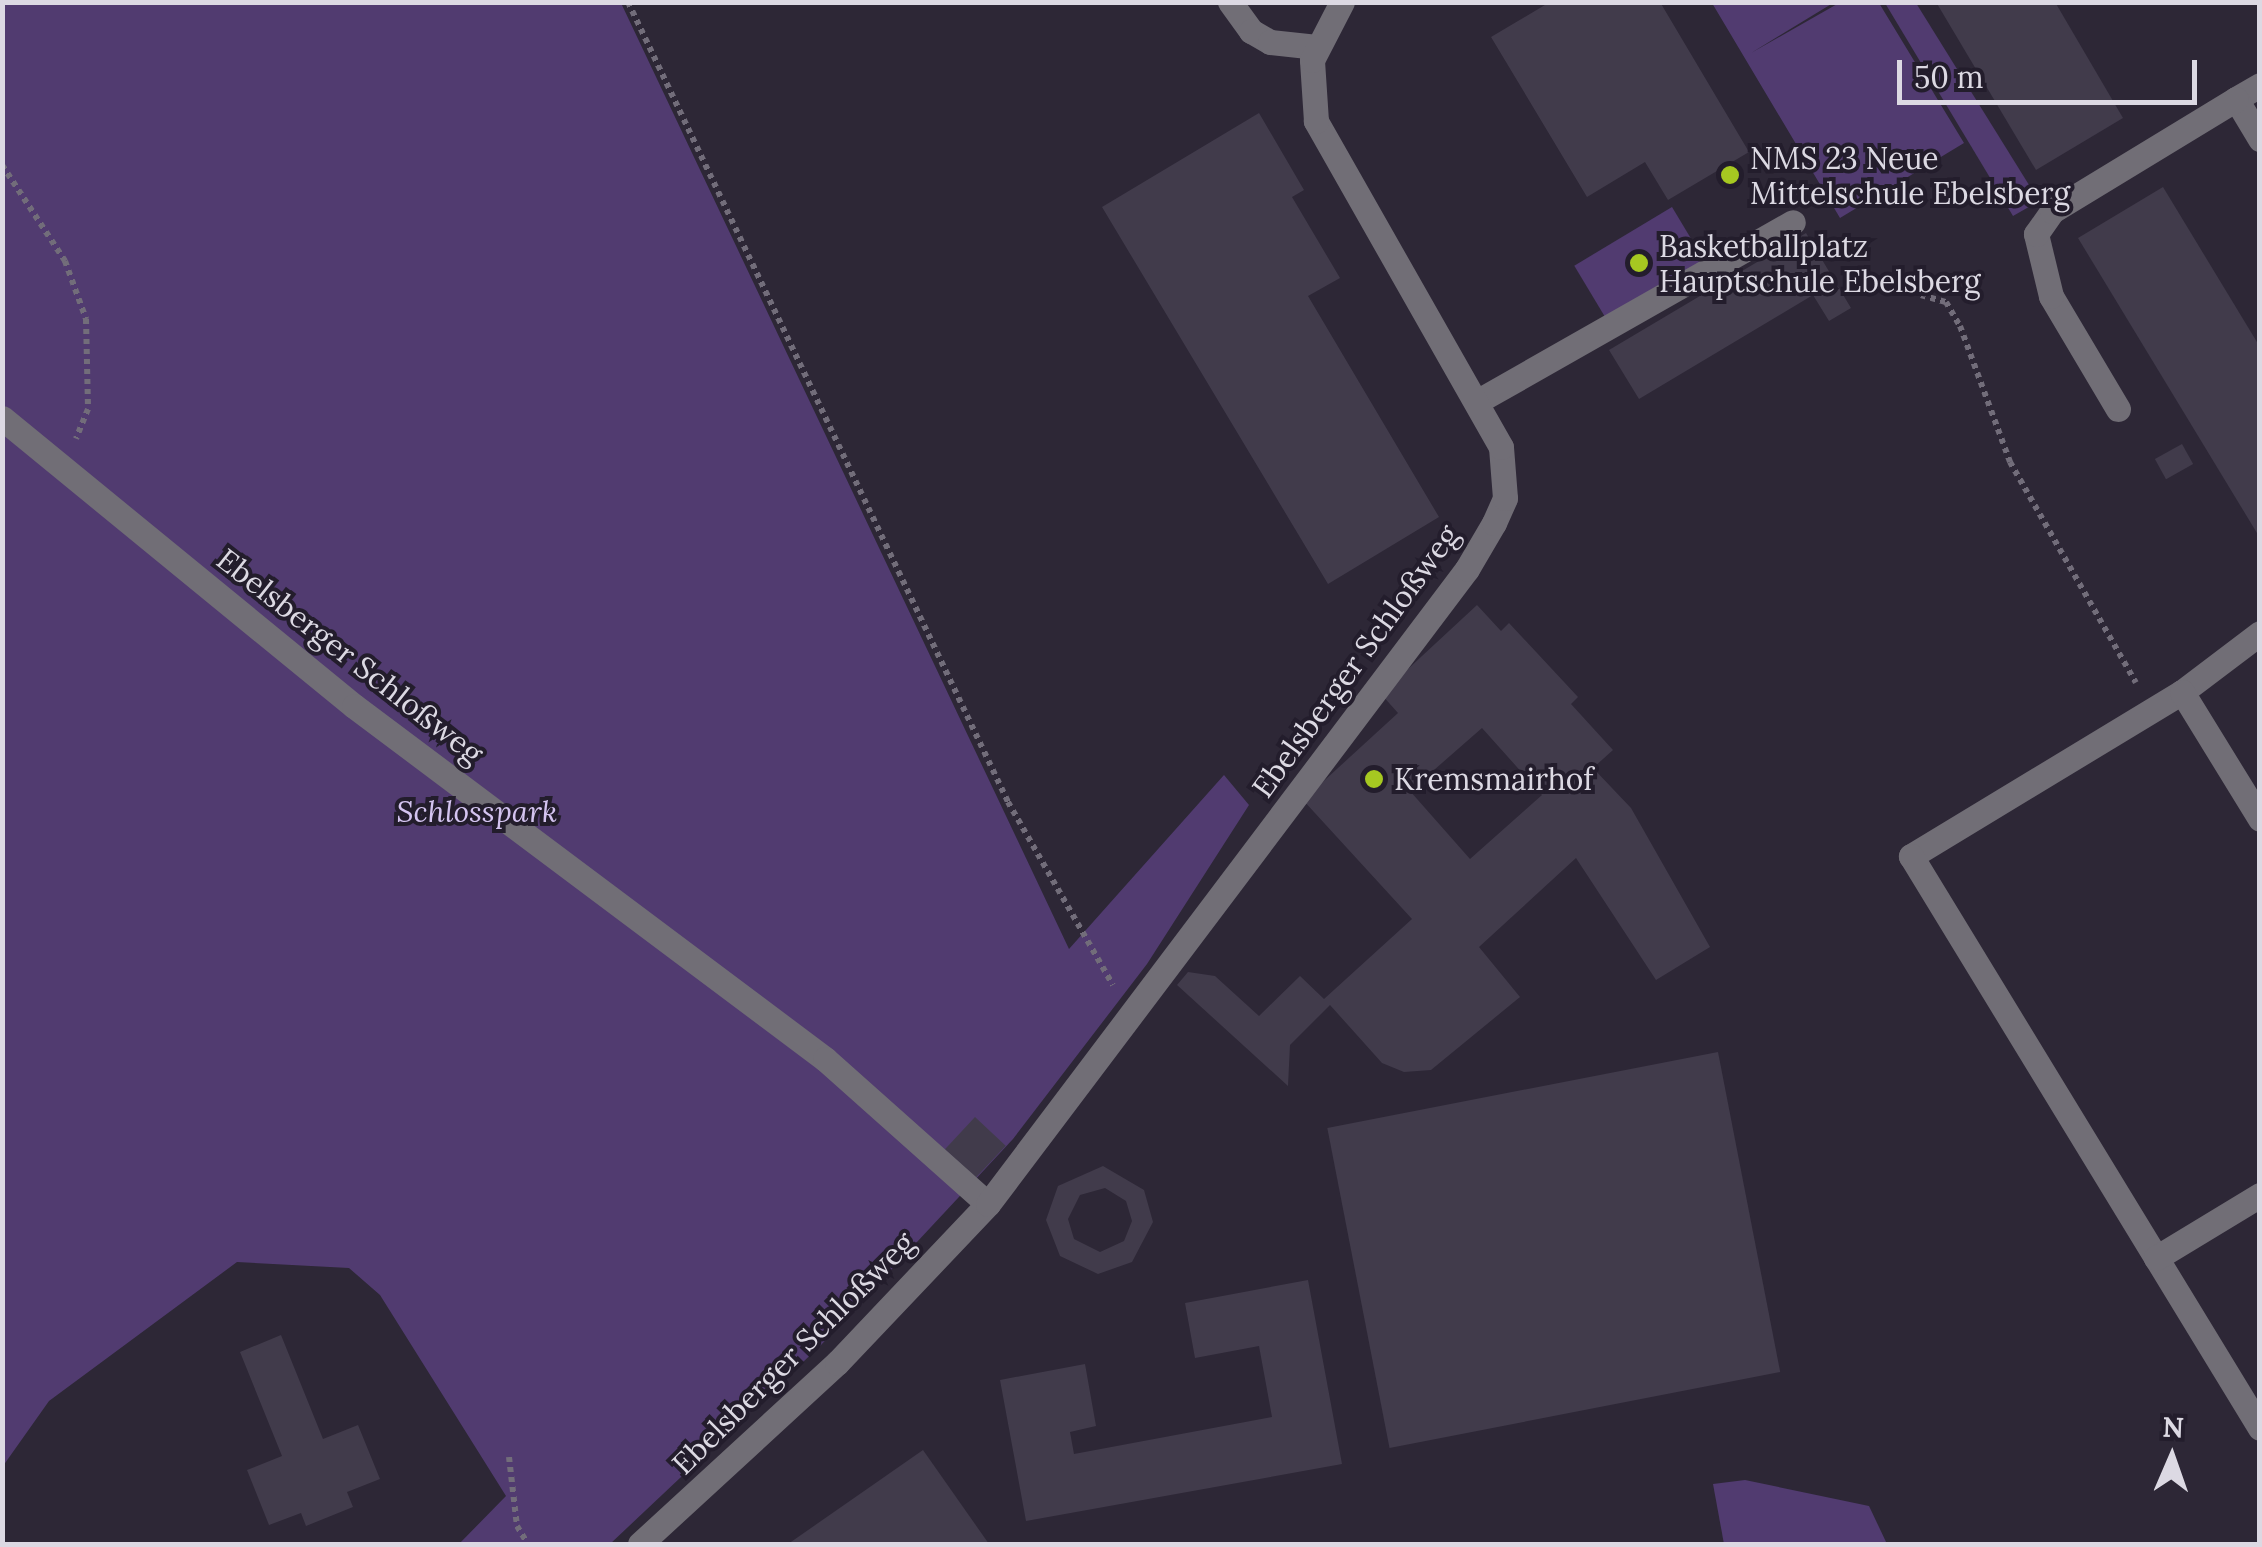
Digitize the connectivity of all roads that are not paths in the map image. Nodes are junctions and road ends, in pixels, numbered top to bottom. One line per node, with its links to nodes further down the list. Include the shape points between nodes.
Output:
1 (1230, 2): 3 (street, via 1251,32 1270,42)
2 (1342, 2): 3 (street, Ebelsberger Schloßweg)
3 (1317, 47): 8 (street, Ebelsberger Schloßweg, via 1308,87 1316,120)
4 (2260, 85): 5 (street)
5 (2236, 99): 6 (street); 9 (street, via 2052,211 2036,234 2051,296)
6 (2260, 139)
7 (1793, 222): 8 (street)
8 (1478, 401): 15 (street, Ebelsberger Schloßweg, via 1501,447 1505,498 1468,569)
9 (2118, 409)
10 (2, 418): 15 (street, Ebelsberger Schloßweg, via 354,706 825,1058)
11 (2260, 633): 12 (street)
12 (2182, 692): 13 (street); 16 (street, via 1911,856)
13 (2260, 819)
14 (2260, 1196): 16 (street)
15 (988, 1204): 18 (street, Ebelsberger Schloßweg, via 838,1363)
16 (2156, 1258): 17 (street)
17 (2260, 1428)
18 (640, 1544)

